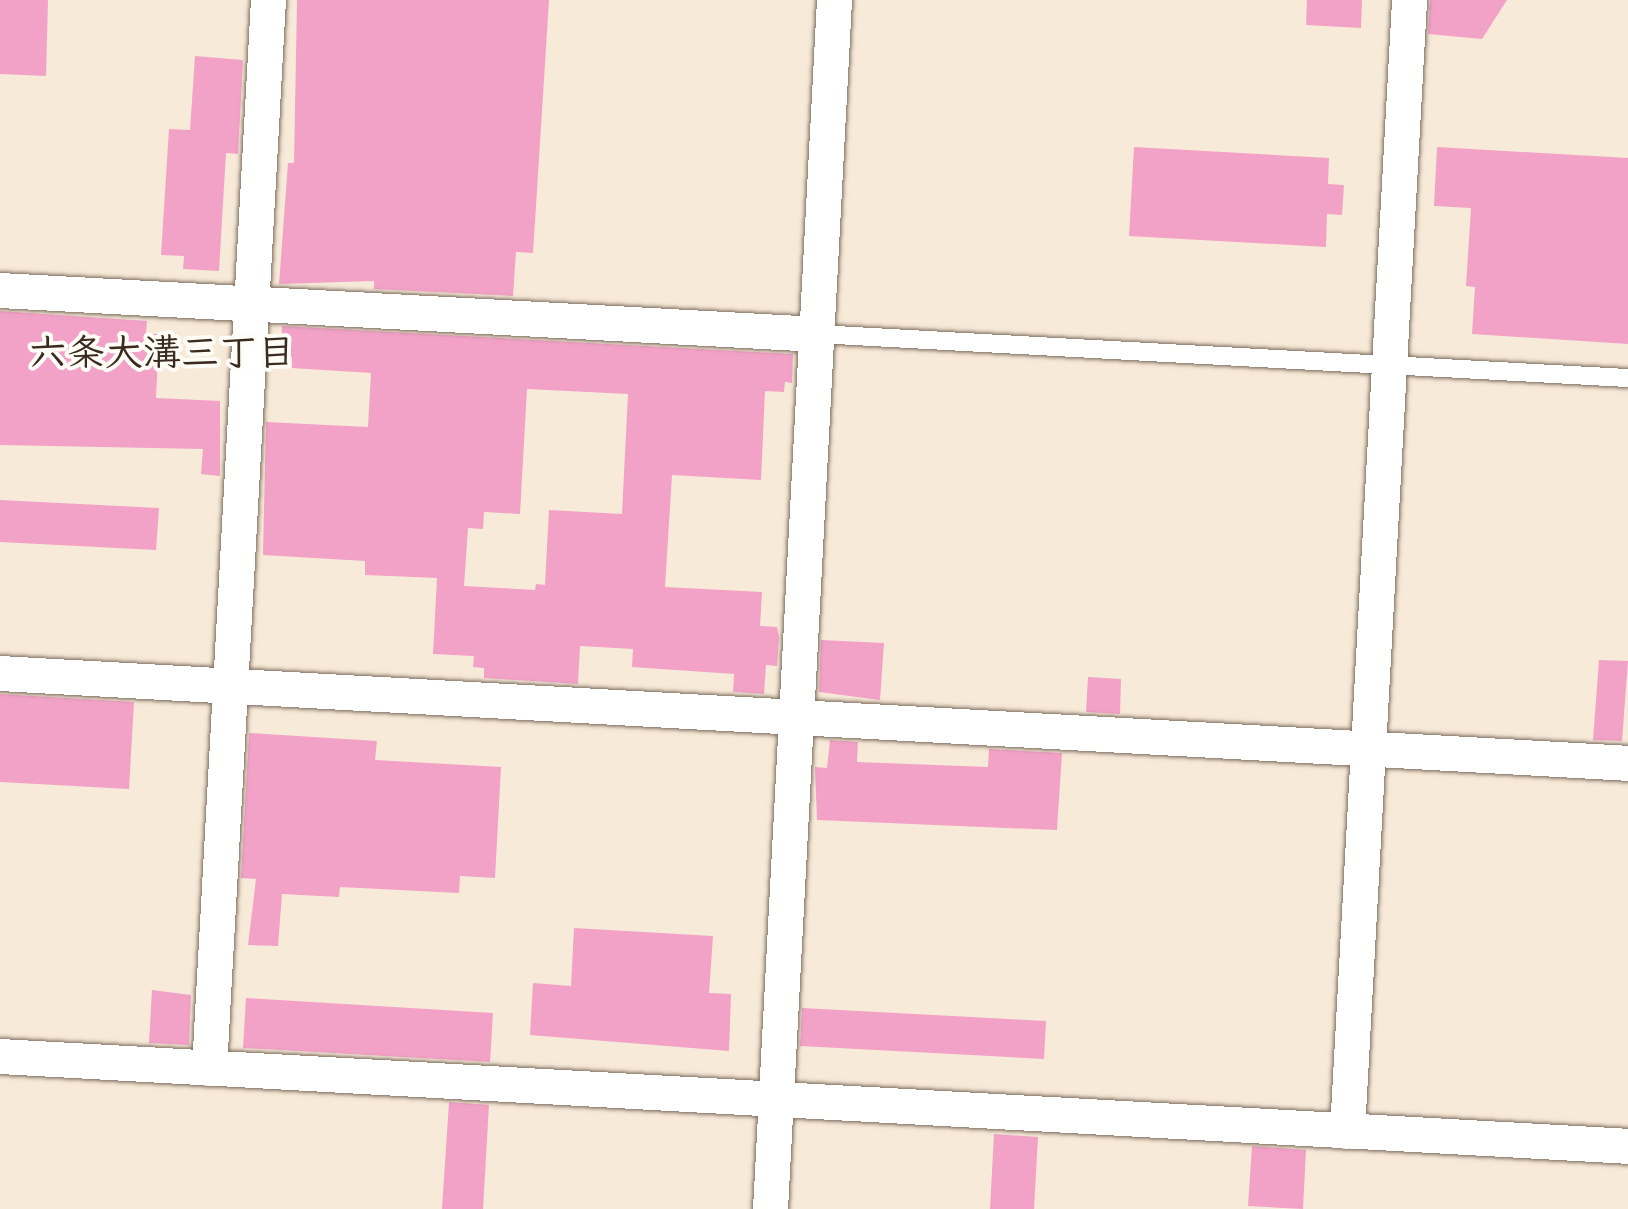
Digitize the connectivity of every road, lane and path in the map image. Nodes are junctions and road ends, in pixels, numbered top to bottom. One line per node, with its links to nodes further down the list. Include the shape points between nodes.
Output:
1 (268, 0): 5 (street)
2 (834, 0): 6 (street)
3 (1409, 0): 7 (street)
4 (0, 290): 5 (street)
5 (252, 303): 6 (street); 10 (street)
6 (817, 334): 7 (lane); 11 (street)
7 (1390, 365): 8 (lane); 12 (street)
8 (1628, 378)
9 (0, 674): 10 (street)
10 (229, 686): 11 (street); 15 (street)
11 (799, 717): 12 (street); 16 (street)
12 (1370, 750): 13 (street); 17 (street)
13 (1628, 762)
14 (0, 1056): 15 (street)
15 (209, 1068): 16 (street)
16 (776, 1098): 17 (street); 19 (street)
17 (1348, 1130): 18 (street)
18 (1628, 1146)
19 (770, 1209)

